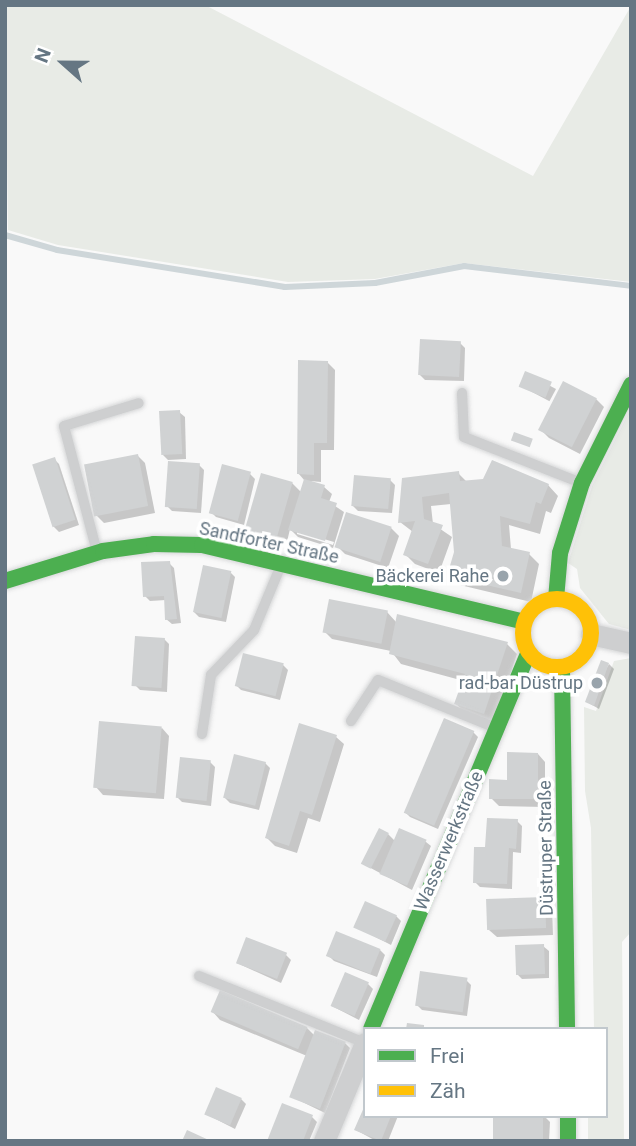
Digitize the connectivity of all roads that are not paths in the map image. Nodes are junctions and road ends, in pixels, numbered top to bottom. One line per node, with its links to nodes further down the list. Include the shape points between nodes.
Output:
1 (631, 385): 4 (street)
2 (462, 393): 4 (lane, via 464,437)
3 (139, 403): 5 (lane, via 64,426)
4 (582, 483): 8 (street, via 560,553)
5 (97, 552): 6 (street, Sandforter Straße, via 154,544 202,545); 7 (street, Sandforter Straße)
6 (282, 564): 9 (street, Sandforter Straße); 16 (lane, via 254,631 211,675)
7 (5, 581)
8 (556, 599): 9 (street, via 537,606); 10 (street, via 577,605 590,623)
9 (524, 622): 12 (street)
10 (591, 634): 11 (street); 13 (street, via 579,660)
11 (631, 643)
12 (528, 653): 13 (street, via 543,665); 15 (street, Wasserwerkstraße)
13 (562, 668): 19 (street, Düstruper Straße)
14 (351, 720): 15 (lane, via 378,680)
15 (497, 728): 18 (street, Wasserwerkstraße)
16 (202, 734)
17 (199, 976): 20 (lane)
18 (372, 1027)
19 (567, 1027)
20 (363, 1042)
21 (363, 1048): 23 (street)
22 (568, 1118): 24 (street)
23 (324, 1141)
24 (568, 1141)

